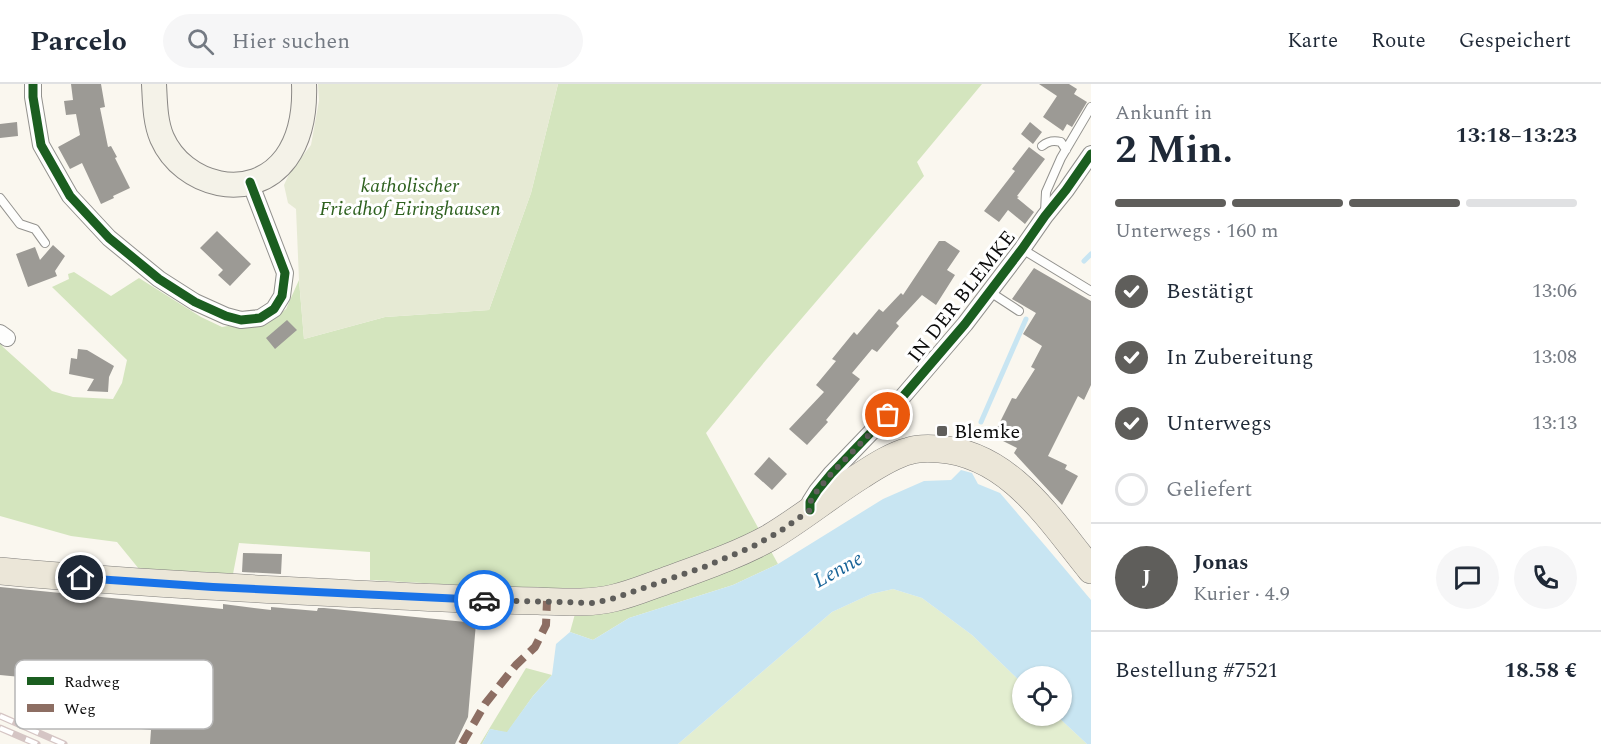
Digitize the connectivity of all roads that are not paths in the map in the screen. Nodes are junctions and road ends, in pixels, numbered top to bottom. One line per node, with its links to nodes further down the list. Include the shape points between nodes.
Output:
1 (33, 84): 8 (street, via 41,145 70,196 109,238 159,279 195,302 241,320 260,318 274,309 282,296 285,273)
2 (154, 84): 8 (main road, via 161,136 176,160 205,180)
3 (304, 84): 8 (main road, via 302,116 294,144 276,169)
4 (1091, 107): 6 (lane)
5 (1042, 146): 6 (lane, via 1056,141)
6 (1066, 150): 10 (lane, via 1046,192)
7 (1091, 153): 10 (street, IN DER BLEMKE)
8 (250, 182)
9 (0, 198): 11 (lane, via 20,224 35,230)
10 (1045, 216): 12 (street, IN DER BLEMKE)
11 (45, 243)
12 (1022, 249): 13 (lane); 14 (street, IN DER BLEMKE)
13 (1091, 291)
14 (990, 292): 15 (lane); 16 (street, IN DER BLEMKE, via 882,422 831,474 810,502)
15 (1019, 312)
16 (810, 510): 17 (main road, via 875,467 909,451 953,451 984,462 1019,485); 18 (main road, via 752,547 626,595 594,603 213,587)
17 (1091, 570)
18 (0, 571)

